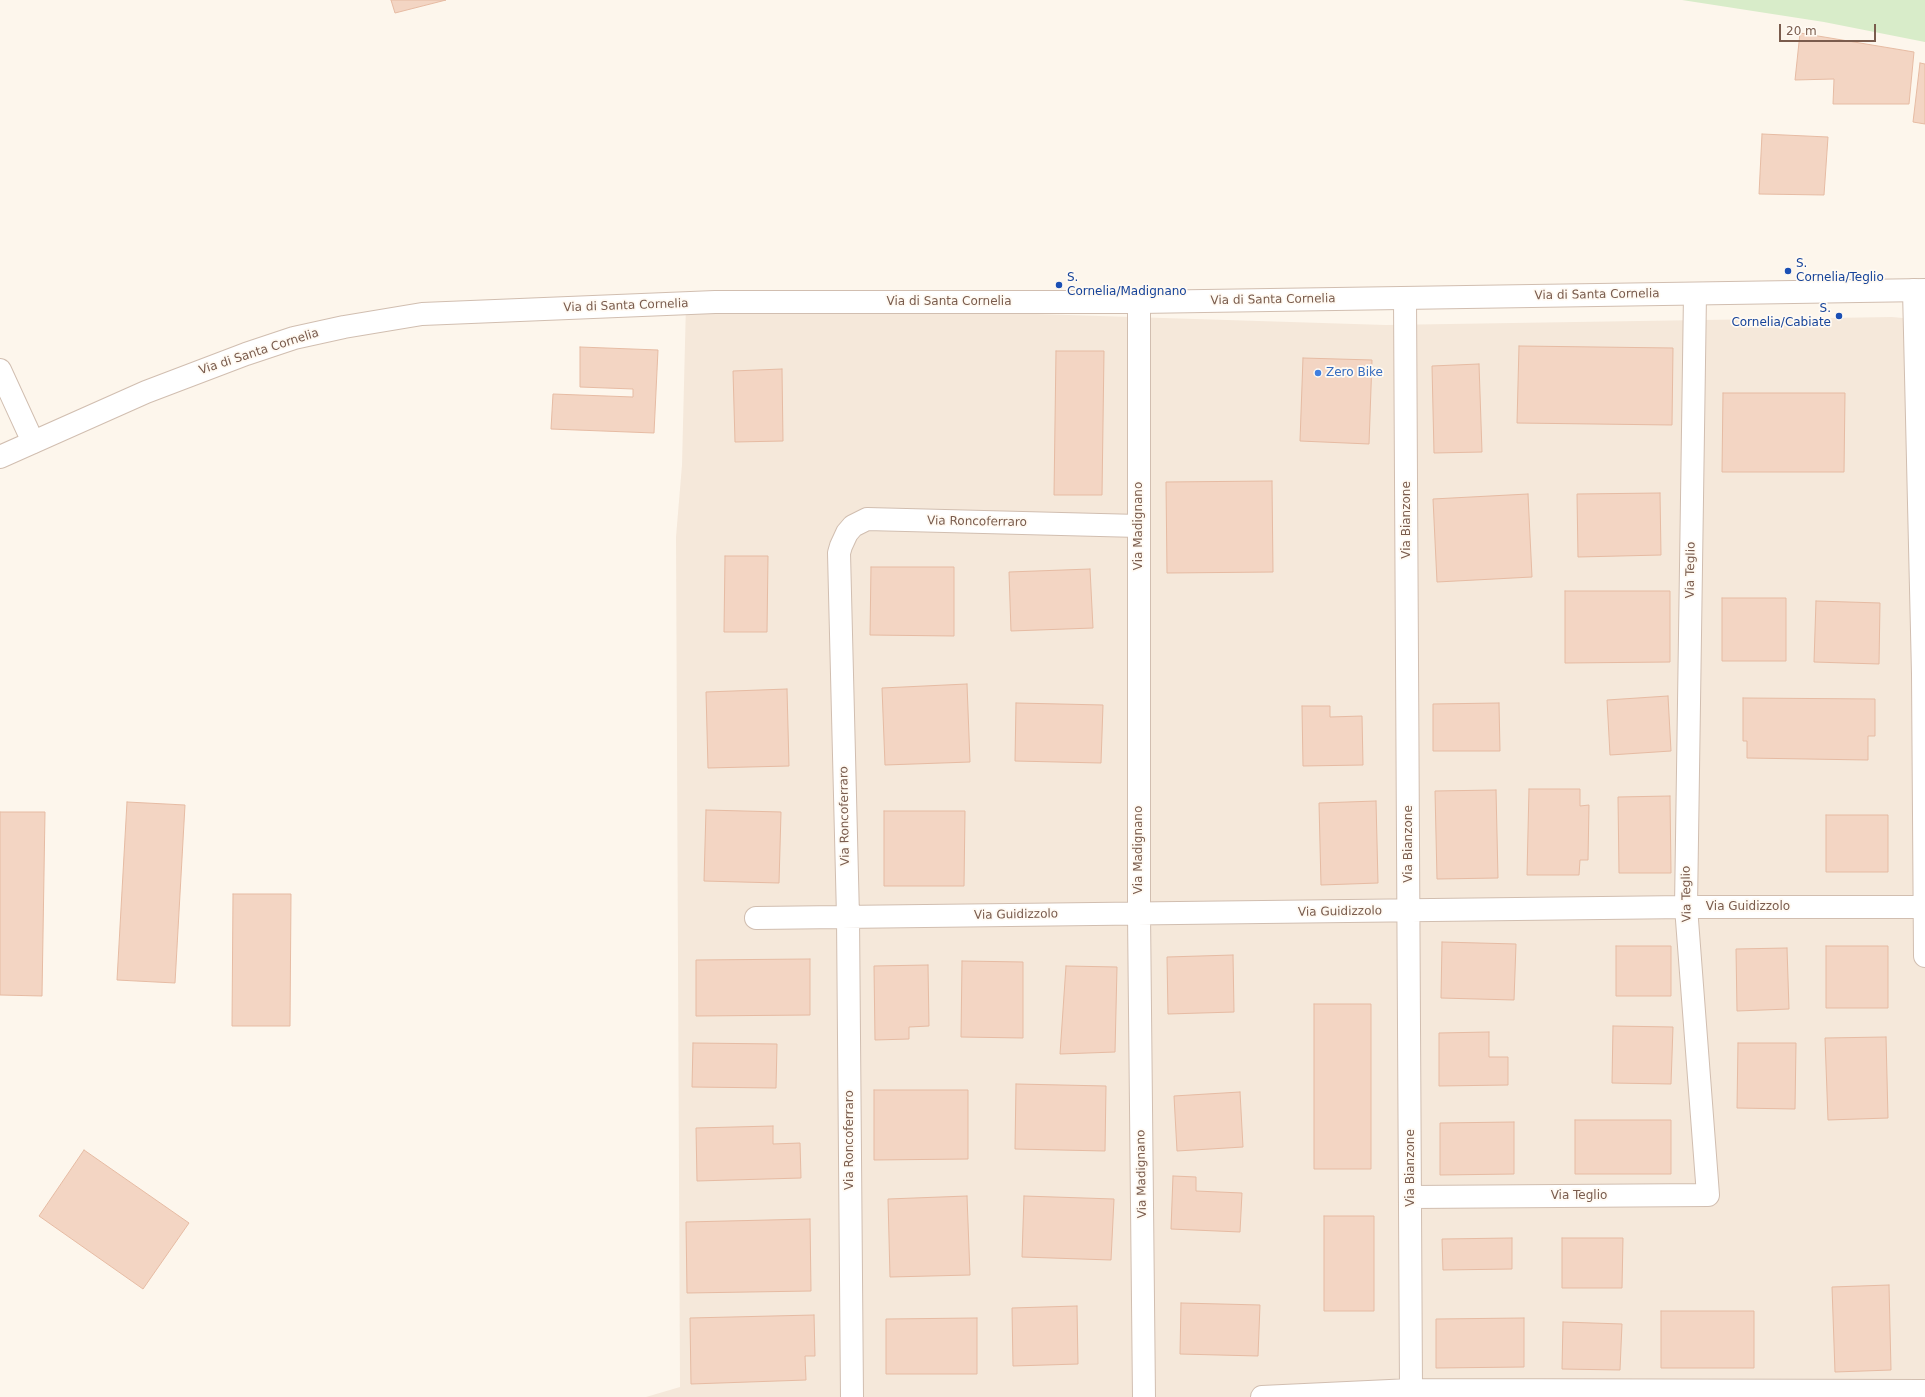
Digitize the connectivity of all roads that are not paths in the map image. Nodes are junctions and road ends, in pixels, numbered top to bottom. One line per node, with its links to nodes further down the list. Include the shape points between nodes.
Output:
1 (1919, 290): 2 (street, Via di Santa Cornelia); 9 (street)
2 (1695, 294): 3 (street, Via di Santa Cornelia); 10 (street, Via Teglio)
3 (1405, 298): 4 (street, Via di Santa Cornelia); 12 (street, Via Bianzone)
4 (1139, 302): 6 (street, Via di Santa Cornelia, via 715,302 422,314 344,326 294,338 146,392); 8 (street, Via Madignano)
5 (0, 370): 6 (street)
6 (33, 442): 7 (street, Via di Santa Cornelia)
7 (0, 458)
8 (1139, 526): 13 (street, Via Madignano); 14 (street, Via Roncoferraro, via 867,519 853,526 847,533 839,553)
9 (1924, 674): 11 (street)
10 (1686, 907): 11 (street, Via Guidizzolo); 12 (street, Via Guidizzolo); 17 (street, Via Teglio, via 1708,1195)
11 (1924, 907): 16 (street)
12 (1410, 911): 13 (street, Via Guidizzolo); 17 (street, Via Bianzone)
13 (1139, 914): 14 (street, Via Guidizzolo); 22 (street, Via Madignano)
14 (848, 917): 15 (street, Via Guidizzolo); 21 (street, Via Roncoferraro)
15 (756, 918)
16 (1925, 956)
17 (1411, 1197): 18 (street, Via Bianzone)
18 (1411, 1390): 20 (street); 23 (street)
19 (1925, 1391): 20 (street)
20 (1579, 1393)
21 (852, 1397)
22 (1144, 1397)
23 (1262, 1397)

